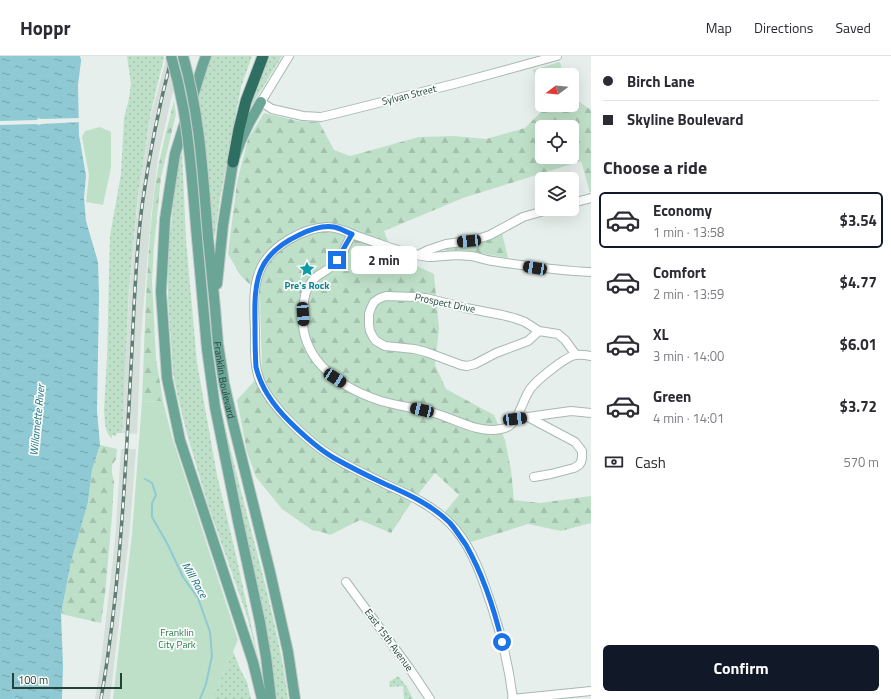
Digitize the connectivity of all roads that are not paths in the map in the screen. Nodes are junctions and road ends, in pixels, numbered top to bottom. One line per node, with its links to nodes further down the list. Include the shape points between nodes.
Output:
1 (171, 56): 26 (main road, Franklin Boulevard, bridge, via 188,136 207,348 215,407 266,657)
2 (183, 56): 15 (main road, Franklin Boulevard, bridge, via 195,103 199,132)
3 (206, 56): 25 (main road, via 175,154 165,220 161,292 167,378 180,440 253,662)
4 (262, 56): 8 (highway, via 246,101)
5 (289, 56): 7 (street)
6 (557, 56): 7 (street, Sylvan Street, via 321,117 272,109)
7 (261, 102): 8 (main road, via 249,122)
8 (233, 162): 15 (main road, via 223,224)
9 (591, 198): 10 (street)
10 (579, 201)
11 (535, 214): 13 (street, via 523,217 490,235 446,244)
12 (352, 234): 13 (street); 21 (street, via 337,260 316,278 305,294 305,337 319,363 344,384 364,394 382,401 436,413 473,427 501,430 512,424); 29 (street, via 334,227 305,232 291,238 266,260 258,276 254,303 258,377 284,416 317,446 360,472 411,496 437,512 458,532 474,559 487,591 505,650)
13 (418, 255): 14 (street, via 431,258 472,256 535,268)
14 (591, 272)
15 (216, 308): 27 (main road, Franklin Boulevard, via 224,383 277,601)
16 (540, 331): 16 (street, Prospect Drive, via 526,322 502,315 415,296 380,298 374,302 369,314 370,331 379,344 414,349 467,366 528,341); 17 (street, Prospect Drive, via 558,334)
17 (576, 354): 18 (street); 21 (street, via 534,384)
18 (591, 356)
19 (591, 413): 20 (street, via 571,411)
20 (528, 417): 21 (street); 22 (street, via 575,442 582,451 581,462 574,468)
21 (515, 419)
22 (534, 477)
23 (346, 582): 28 (street, East 15th Avenue)
24 (591, 691): 29 (street)
25 (262, 699)
26 (271, 699)
27 (295, 699)
28 (430, 699)
29 (512, 699)

